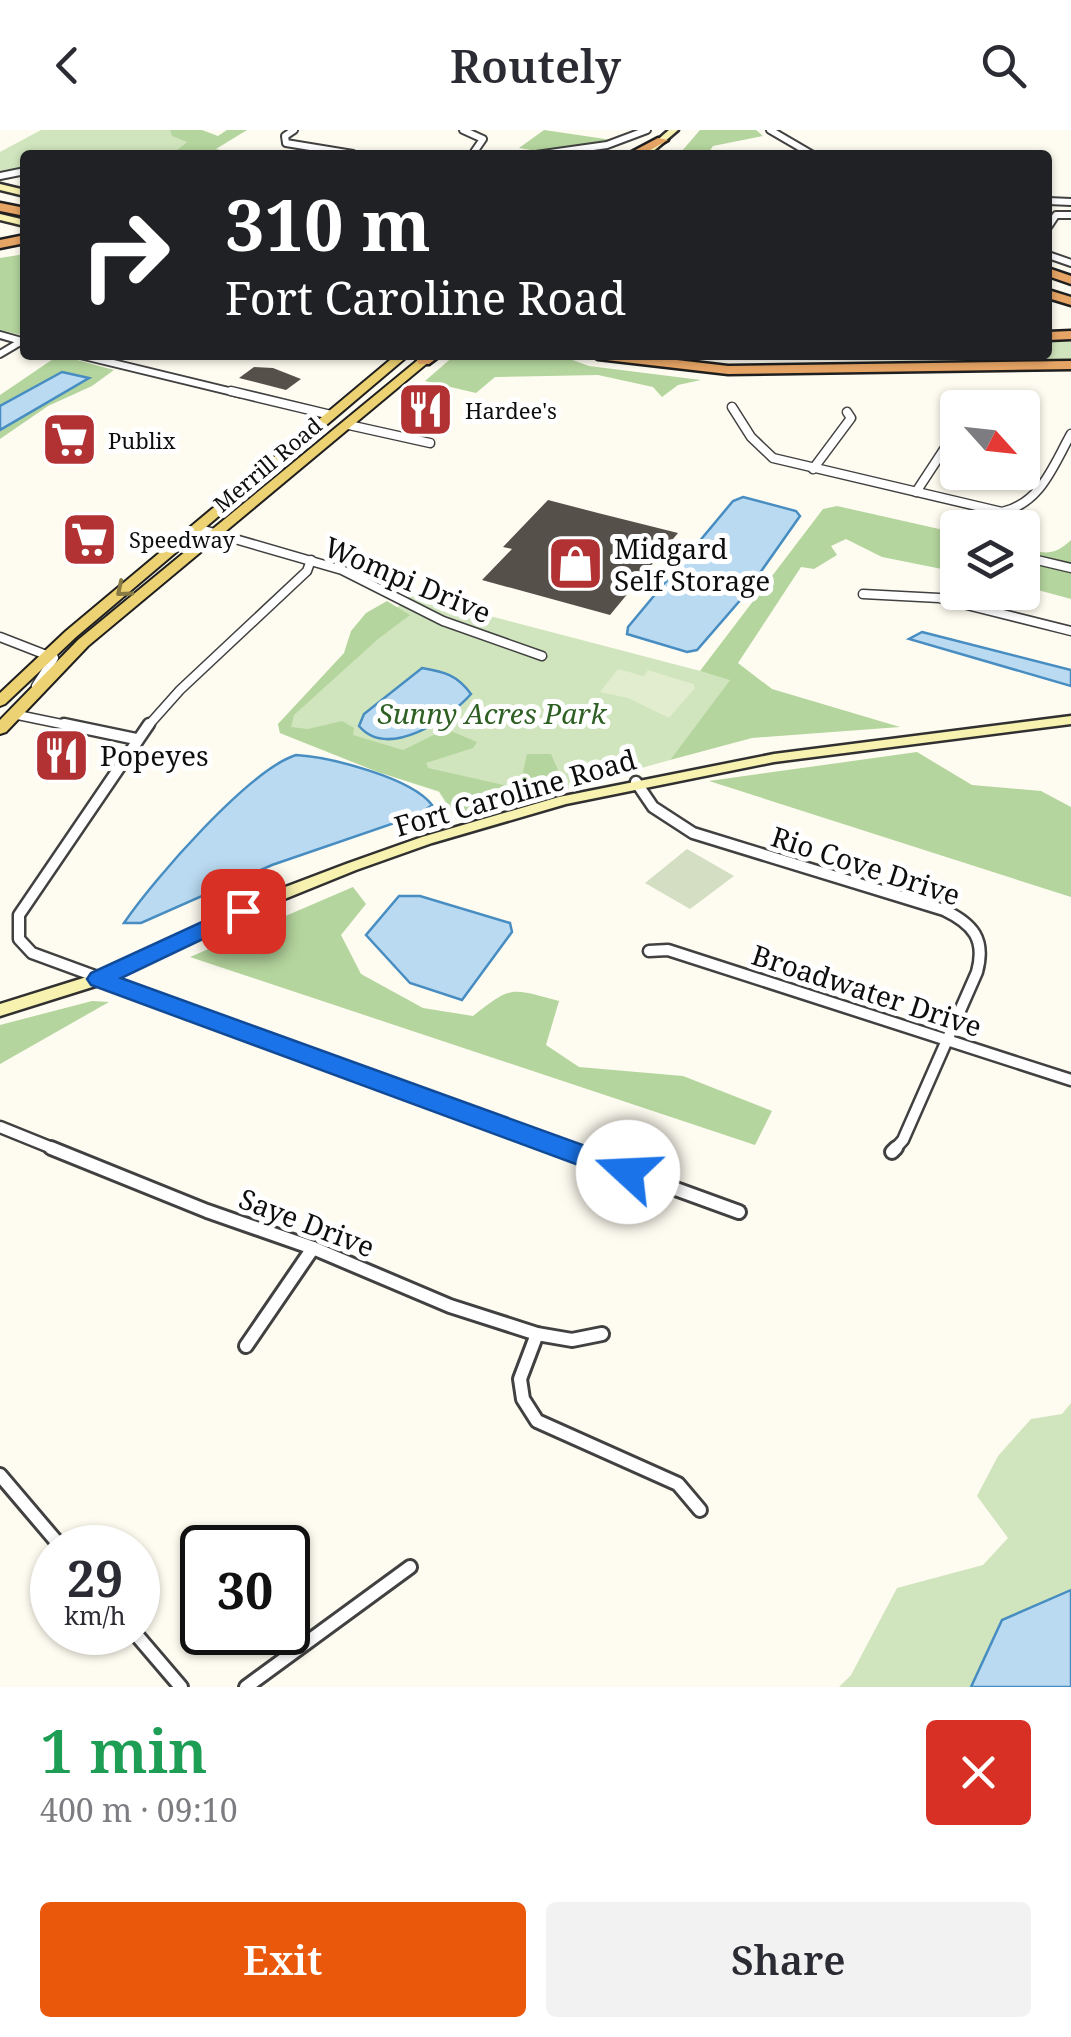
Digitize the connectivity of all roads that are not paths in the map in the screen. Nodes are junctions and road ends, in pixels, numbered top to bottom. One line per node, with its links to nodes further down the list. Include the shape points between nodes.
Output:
1 (294, 130): 6 (street, via 286,143)
2 (463, 130): 7 (street, via 482,139)
3 (647, 130): 8 (street)
4 (770, 130): 11 (street)
5 (677, 135): 9 (highway); 10 (street)
6 (315, 150)
7 (475, 150)
8 (572, 150)
9 (643, 150)
10 (652, 150)
11 (804, 150)
12 (1052, 201): 13 (street)
13 (1060, 202): 14 (street); 16 (street)
14 (1071, 202)
15 (1052, 214): 16 (street)
16 (1071, 214)
17 (101, 360): 26 (street)
18 (396, 360): 26 (main road, Merrill Road)
19 (419, 360): 27 (main road, Merrill Road, via 346,410)
20 (641, 360): 22 (highway, via 728,370)
21 (750, 360): 22 (highway)
22 (1009, 364): 23 (highway)
23 (1071, 365)
24 (732, 407): 32 (street, via 751,438 774,458)
25 (848, 412): 32 (street, via 852,418)
26 (331, 415): 33 (main road, via 332,432); 35 (main road, Merrill Road)
27 (349, 425): 29 (street); 33 (main road, Merrill Road)
28 (1071, 434): 30 (street)
29 (430, 443)
30 (1068, 445): 34 (street, via 1018,510)
31 (940, 455): 34 (street)
32 (813, 469): 34 (street)
33 (291, 474): 36 (main road, Merrill Road)
34 (916, 492)
35 (198, 528): 36 (street, Wompi Drive); 43 (main road, Merrill Road, one-way to 43)
36 (219, 534): 37 (street, Wompi Drive); 45 (main road, Merrill Road)
37 (311, 560): 44 (street, Wompi Drive, via 443,621); 50 (street)
38 (1040, 561): 39 (street)
39 (1071, 568)
40 (863, 594): 41 (street, via 939,598)
41 (1071, 632)
42 (0, 637): 43 (street)
43 (49, 654): 45 (street, via 54,658); 46 (main road, Merrill Road)
44 (542, 656)
45 (30, 695): 47 (main road, Merrill Road)
46 (0, 701)
47 (13, 714): 49 (main road, Merrill Road); 50 (street)
48 (1071, 720): 51 (street, Fort Caroline Road)
49 (0, 729)
50 (136, 738): 53 (street, via 16,926 32,953)
51 (636, 782): 53 (street, Fort Caroline Road, via 500,817 366,862); 55 (street, Rio Cove Drive, via 664,816 693,833 965,920 984,944)
52 (648, 952): 55 (street, Broadwater Drive, via 668,950)
53 (99, 979): 54 (street, Fort Caroline Road); 59 (street)
54 (0, 1010)
55 (948, 1040): 56 (street, Broadwater Drive); 58 (street, Rio Cove Drive)
56 (1071, 1080)
57 (0, 1127): 60 (street, Saye Drive)
58 (892, 1152)
59 (739, 1212)
60 (314, 1248): 61 (street, Saye Drive); 63 (street)
61 (536, 1334): 62 (street, Saye Drive, via 572,1340); 65 (street, via 518,1390 537,1421 678,1484)
62 (602, 1334)
63 (246, 1346)
64 (0, 1475): 66 (street)
65 (700, 1510)
66 (42, 1525)
67 (410, 1566): 70 (street)
68 (154, 1655): 69 (street)
69 (182, 1687)
70 (246, 1687)

